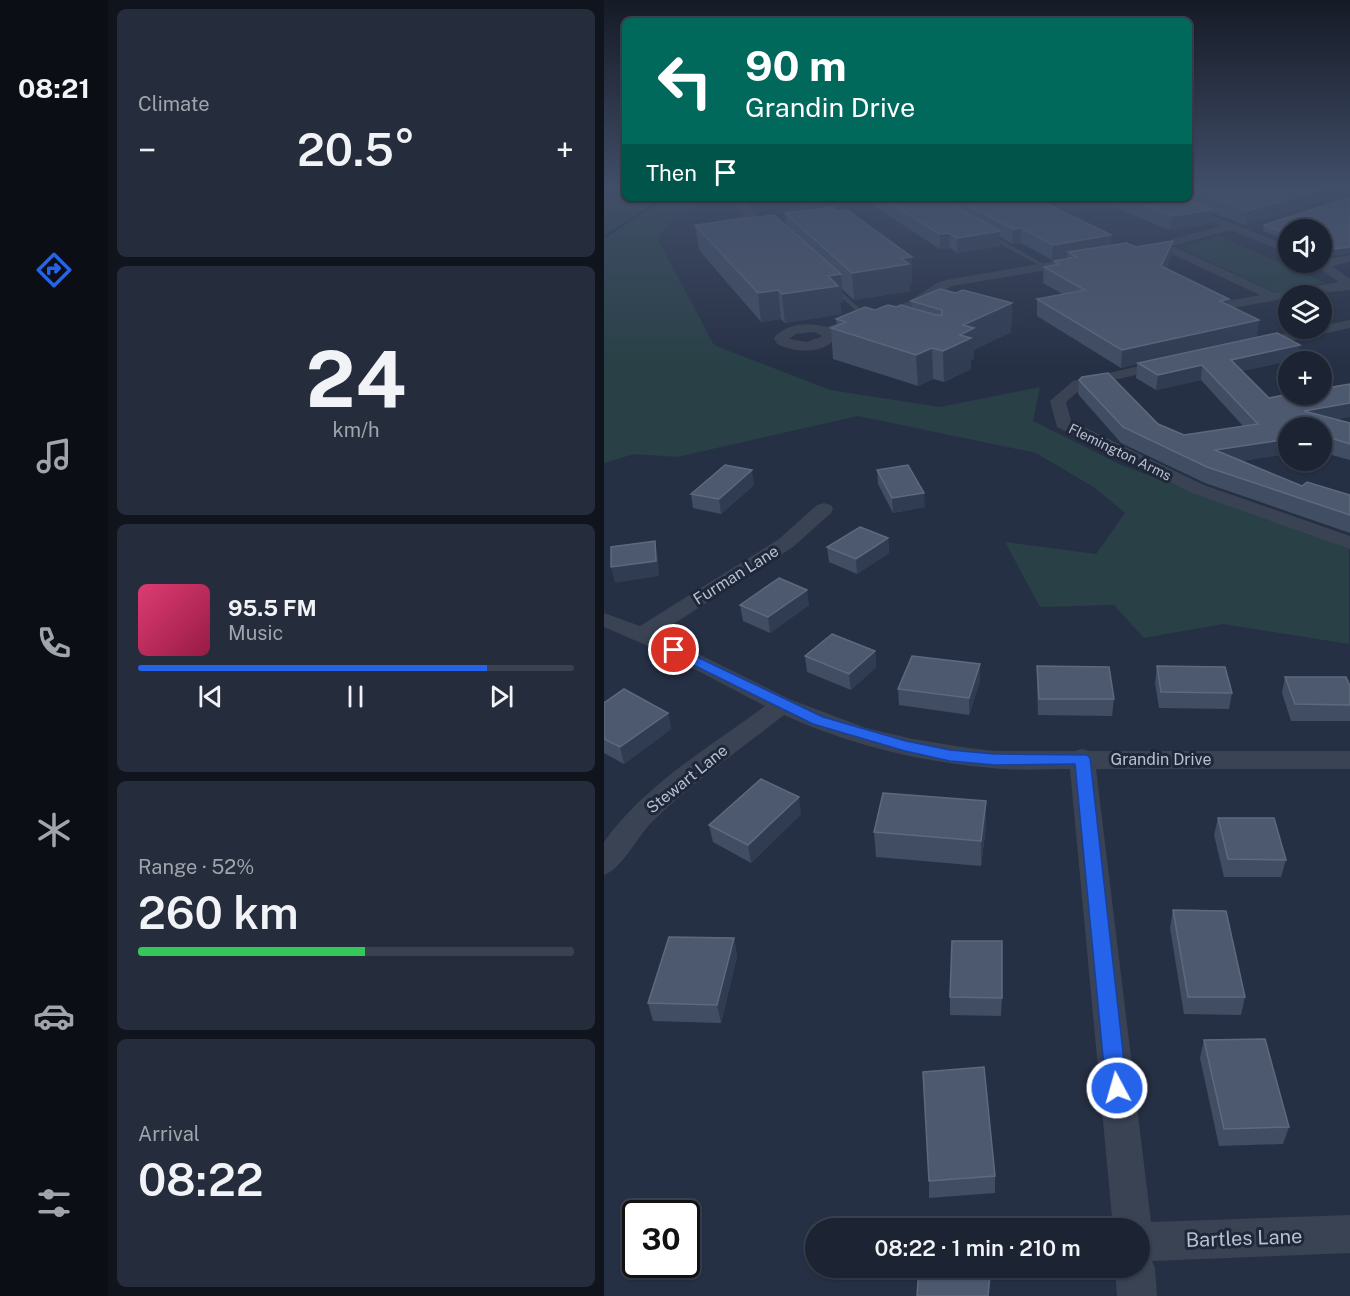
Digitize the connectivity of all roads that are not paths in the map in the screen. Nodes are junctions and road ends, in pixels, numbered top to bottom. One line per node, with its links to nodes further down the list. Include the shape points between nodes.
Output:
1 (1011, 247): 8 (lane)
2 (1156, 247): 4 (street)
3 (1167, 247): 12 (street)
4 (1128, 253)
5 (1350, 258): 7 (street)
6 (1092, 259): 8 (street)
7 (1332, 261)
8 (1046, 267): 14 (street, via 950,283)
9 (1332, 273): 11 (street)
10 (826, 280): 14 (lane)
11 (1350, 285): 12 (street)
12 (1274, 297): 13 (street)
13 (1227, 305)
14 (873, 322): 16 (street)
15 (1350, 324): 17 (street)
16 (826, 331)
17 (1247, 347)
18 (1179, 362): 20 (street, Flemington Arms, via 1078,384 1058,401 1063,424 1198,489)
19 (824, 509): 22 (street, Furman Lane, via 786,543)
20 (1350, 543)
21 (604, 620): 22 (street, Grandin Drive)
22 (642, 634): 23 (street, Grandin Drive)
23 (782, 705): 24 (street, Grandin Drive, via 860,734 950,755 995,760); 26 (street, Stewart Lane, via 665,795 636,822)
24 (1082, 758): 25 (street, Grandin Drive); 27 (street)
25 (1350, 760)
26 (604, 864)
27 (1131, 1218)
28 (1350, 1234): 29 (street, Bartles Lane)
29 (1150, 1242)
30 (1136, 1278): 31 (street)
31 (1137, 1296)

